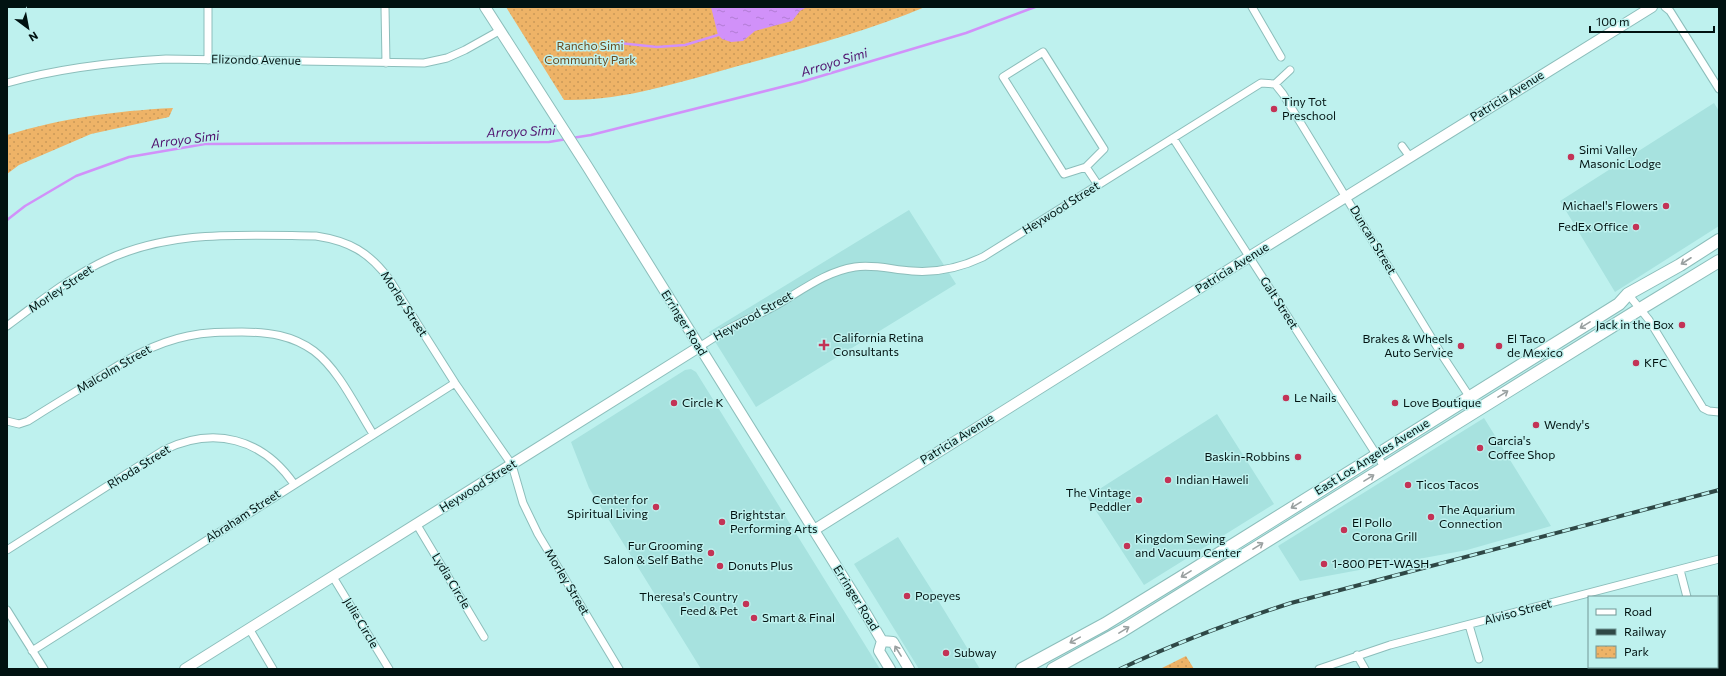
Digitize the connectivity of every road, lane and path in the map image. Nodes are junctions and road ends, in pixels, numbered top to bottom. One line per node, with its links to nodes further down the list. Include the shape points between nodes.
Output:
1 (208, 7): 9 (street)
2 (385, 7): 10 (street)
3 (485, 7): 7 (street, Erringer Road)
4 (1252, 7): 8 (street)
5 (1652, 7): 17 (street, Patricia Avenue)
6 (1665, 7): 14 (street)
7 (499, 31): 10 (street, Elizondo Avenue, via 447,58 424,63); 27 (street, Erringer Road, via 584,161)
8 (1281, 57)
9 (208, 60): 10 (street, Elizondo Avenue); 12 (street, Elizondo Avenue, via 166,59 99,64)
10 (386, 63)
11 (1290, 70): 13 (street)
12 (7, 83)
13 (1275, 84): 15 (street, Heywood Street, via 1261,83); 20 (street, Duncan Street)
14 (1719, 89)
15 (1173, 138): 19 (street, Heywood Street); 22 (street, Galt Street)
16 (1402, 146): 17 (street)
17 (1410, 157): 20 (street, Patricia Avenue)
18 (1086, 167): 18 (street, via 1064,174 1003,77 1043,52 1104,149); 19 (street)
19 (1098, 185): 27 (street, Heywood Street, via 967,265 932,271 873,266 838,271 817,280)
20 (1347, 197): 22 (street, Patricia Avenue); 29 (street, Duncan Street)
21 (1719, 240): 24 (main road, East Los Angeles Avenue, one-way to 24)
22 (1249, 257): 34 (street, Galt Street); 39 (street, Patricia Avenue)
23 (1719, 261): 25 (main road, East Los Angeles Avenue)
24 (1628, 294): 25 (street); 29 (main road, East Los Angeles Avenue, one-way to 29, via 1619,304)
25 (1640, 308): 30 (main road, East Los Angeles Avenue, one-way to 25); 31 (street, via 1699,404 1709,411)
26 (7, 326): 28 (street, Morley Street, via 68,281 99,264 165,241 204,236 316,236 350,245 379,265 390,278)
27 (699, 347): 35 (street, Heywood Street); 39 (street, Erringer Road)
28 (455, 383): 33 (street, Abraham Street); 35 (street, Morley Street)
29 (1469, 396): 30 (street, Duncan Street); 34 (main road, East Los Angeles Avenue)
30 (1475, 411): 36 (main road, East Los Angeles Avenue)
31 (1719, 412)
32 (7, 421): 33 (street, Malcolm Street, via 19,424 28,421 130,358 162,343 211,332 258,332 288,337 325,360)
33 (373, 434): 37 (street, Abraham Street)
34 (1376, 455): 36 (street, Galt Street); 60 (main road, East Los Angeles Avenue, one-way to 60, via 1105,624)
35 (512, 465): 38 (street, Heywood Street); 57 (street, Morley Street, via 523,503 538,534)
36 (1385, 468): 61 (main road, East Los Angeles Avenue, one-way to 36, via 1122,631)
37 (294, 484): 40 (street, Rhoda Street, via 276,461 250,445 221,438 189,440 164,450); 50 (street, Abraham Street)
38 (417, 525): 43 (street, Heywood Street); 48 (street, Lydia Circle)
39 (814, 530): 49 (street, Erringer Road)
40 (7, 550)
41 (1719, 559): 42 (street, Alviso Street)
42 (1680, 570): 44 (street); 46 (street, Alviso Street)
43 (333, 577): 47 (street, Heywood Street); 56 (street, Julie Circle)
44 (1687, 596)
45 (7, 610): 50 (street)
46 (1469, 625): 51 (street, Alviso Street); 52 (street)
47 (250, 630): 54 (street, Heywood Street); 55 (street)
48 (484, 637)
49 (882, 641): 58 (street, Erringer Road, via 879,651); 59 (street, Erringer Road, one-way to 49, via 892,642)
50 (32, 651): 53 (street)
51 (1357, 656): 62 (street, Alviso Street); 63 (street)
52 (1479, 659)
53 (44, 669)
54 (186, 669)
55 (274, 669)
56 (389, 669)
57 (618, 669)
58 (890, 669)
59 (909, 669)
60 (1022, 669)
61 (1053, 669)
62 (1319, 669)
63 (1365, 669)

